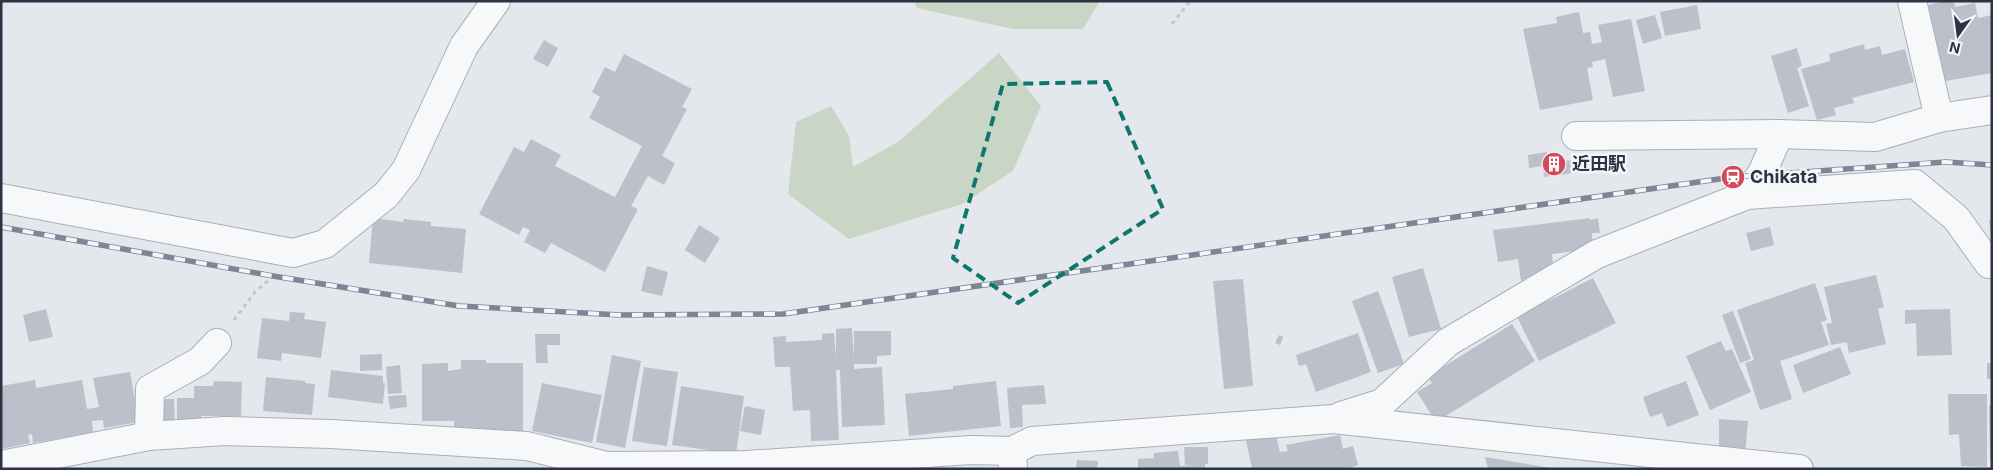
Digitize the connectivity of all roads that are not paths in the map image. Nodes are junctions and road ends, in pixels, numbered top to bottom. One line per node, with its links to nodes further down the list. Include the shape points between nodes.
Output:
1 (496, 1): 8 (street, via 464,46 406,170 386,195 325,244 293,253)
2 (1912, 1): 4 (street)
3 (1992, 110): 4 (street)
4 (1939, 118): 5 (street, via 1875,137)
5 (1779, 134): 6 (street); 7 (street, via 1762,174)
6 (1576, 136)
7 (1748, 195): 9 (street, via 1915,184 1956,218); 11 (street, via 1598,254 1448,342 1382,403)
8 (1, 198)
9 (1989, 264)
10 (217, 343): 12 (street, via 200,360 150,389)
11 (1333, 419): 13 (street, via 1032,442); 16 (street)
12 (150, 436): 14 (street); 15 (street, via 225,430 527,446)
13 (1012, 460): 15 (street, via 971,450 746,465)
14 (1, 465)
15 (606, 467)
16 (1799, 469)

